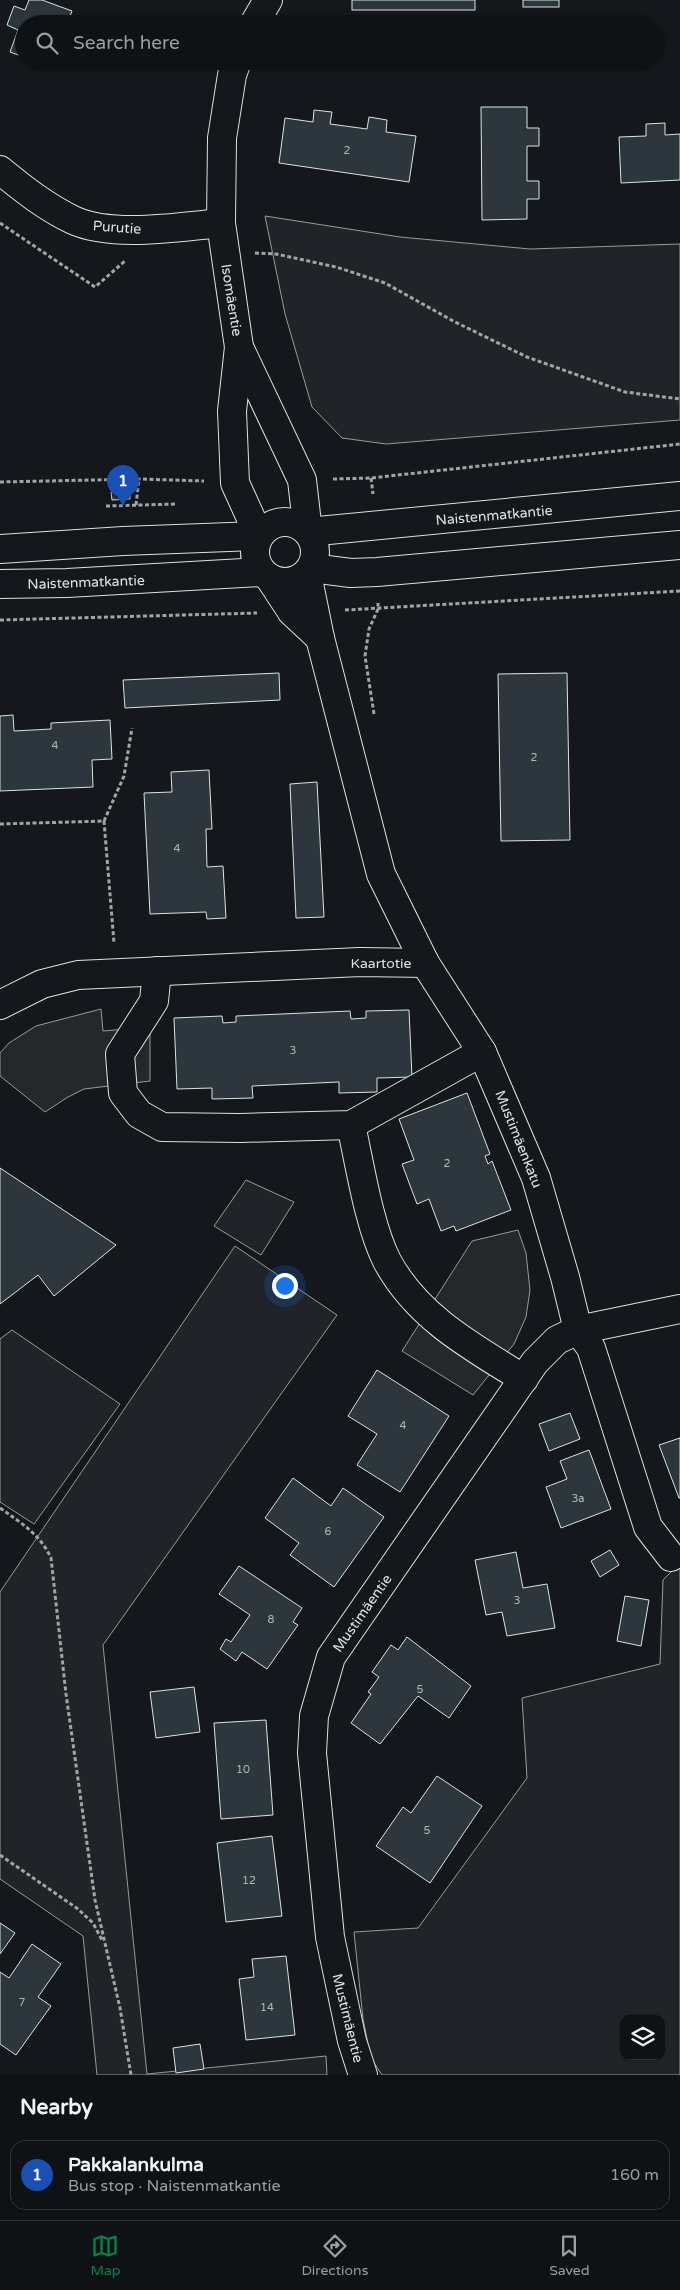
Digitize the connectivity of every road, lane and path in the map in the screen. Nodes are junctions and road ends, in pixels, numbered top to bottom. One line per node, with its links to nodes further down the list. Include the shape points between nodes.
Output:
1 (268, 0): 2 (street)
2 (259, 15)
3 (234, 70): 5 (street, Isomäentie, via 222,138)
4 (0, 170): 5 (street, Purutie, via 32,197 73,220 91,226 151,229)
5 (221, 223): 6 (street, Isomäentie)
6 (225, 252): 7 (street, Isomäentie); 8 (path, via 276,254 344,270 384,283 527,357 625,392)
7 (239, 347): 11 (street); 13 (street, Isomäentie, via 232,411)
8 (680, 399)
9 (680, 444): 11 (path, via 371,478)
10 (139, 479): 12 (path); 13 (path); 16 (path)
11 (302, 480): 18 (street)
12 (0, 482)
13 (235, 483): 19 (street, Isomäentie)
14 (680, 496): 18 (street, Naistenmatkantie)
15 (177, 504): 16 (path)
16 (136, 505): 17 (path)
17 (106, 506)
18 (308, 532): 19 (street, via 295,523 279,522); 22 (street, via 315,544 316,556)
19 (259, 536): 21 (street); 23 (street, via 255,548 256,561)
20 (680, 545): 22 (street, via 377,572)
21 (0, 549)
22 (309, 571): 23 (street, via 297,581 284,583); 25 (street, Kaartotie)
23 (266, 576): 24 (street, Naistenmatkantie); 25 (street, via 292,612)
24 (0, 584)
25 (320, 638): 30 (street, Kaartotie, via 381,874)
26 (132, 728): 27 (path, via 124,776)
27 (104, 821): 28 (path); 29 (path)
28 (0, 824)
29 (114, 945)
30 (425, 962): 31 (street, Kaartotie); 33 (street, Mustimäenkatu)
31 (157, 971): 32 (street, Kaartotie, via 78,975 42,984); 34 (street, via 154,1001 120,1054 123,1093 139,1114 162,1127)
32 (0, 1005)
33 (482, 1052): 34 (street); 36 (street, Mustimäenkatu, via 536,1178)
34 (351, 1125): 37 (street, via 372,1219 387,1261 419,1307 461,1340)
35 (680, 1309): 36 (street, Mustimäentie)
36 (578, 1330): 37 (street, Mustimäentie, via 557,1340 535,1362); 39 (street, via 591,1348 648,1527)
37 (524, 1379): 43 (street, Mustimäentie, via 331,1658 314,1716 312,1753 330,1937)
38 (0, 1508): 41 (path, via 33,1531 51,1558 66,1694 95,1900)
39 (671, 1557)
40 (0, 1855): 41 (path, via 78,1908 93,1923)
41 (104, 1942): 42 (path, via 120,2008)
42 (131, 2075)
43 (362, 2075)

